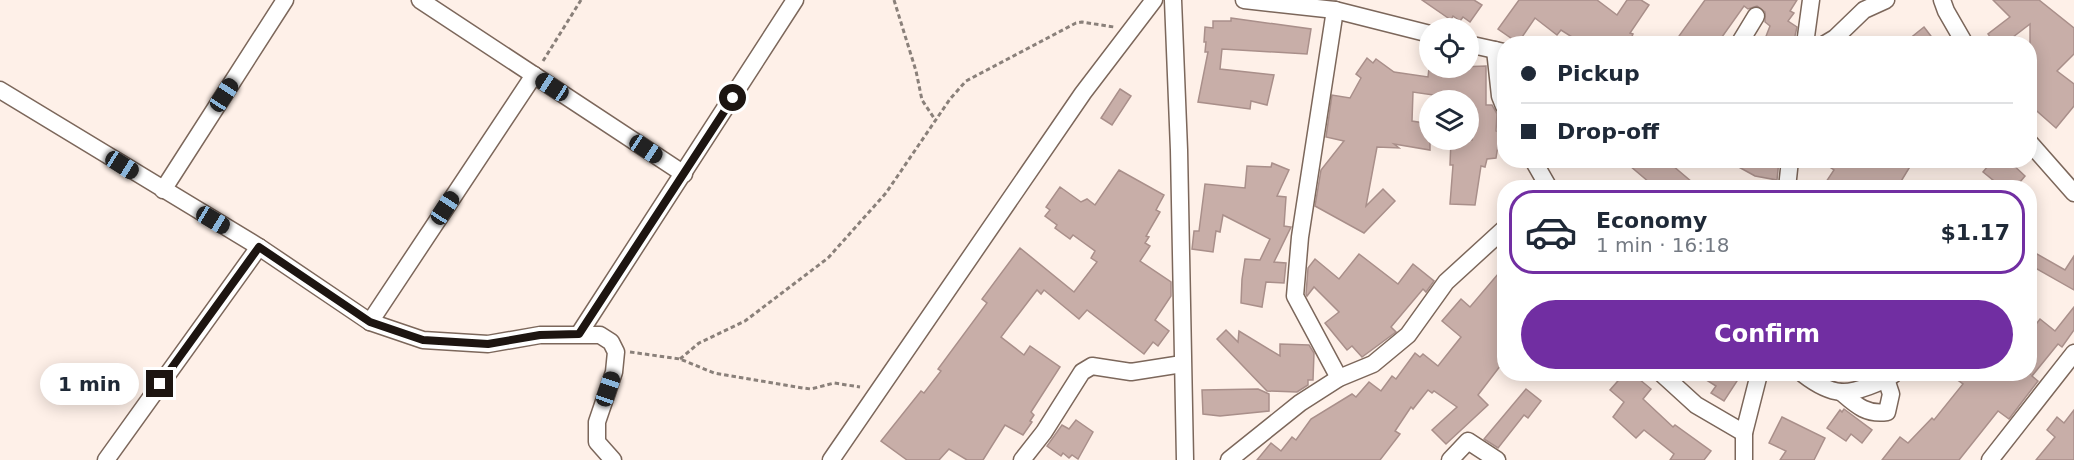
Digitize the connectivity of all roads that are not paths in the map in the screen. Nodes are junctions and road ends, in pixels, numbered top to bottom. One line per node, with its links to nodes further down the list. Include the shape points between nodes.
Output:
1 (285, 0): 23 (street)
2 (420, 0): 19 (street)
3 (795, 0): 22 (street)
4 (1154, 0): 41 (street, via 1076,102)
5 (1173, 0): 30 (street)
6 (1244, 0): 10 (street)
7 (1811, 0): 14 (street)
8 (1886, 0): 15 (street, via 1864,10)
9 (1942, 0): 16 (street)
10 (1335, 10): 12 (street); 31 (street, via 1300,237 1295,296)
11 (1755, 16): 13 (street)
12 (1419, 31)
13 (1743, 36)
14 (1806, 36)
15 (1837, 36)
16 (1960, 36)
17 (1479, 46): 18 (street)
18 (1497, 50)
19 (534, 75): 22 (street); 27 (street)
20 (0, 90): 23 (street)
21 (2037, 151): 24 (street)
22 (684, 174): 28 (street)
23 (162, 190): 26 (street)
24 (2074, 193)
25 (1497, 235): 31 (street, via 1446,282 1408,335 1373,364)
26 (259, 247): 27 (street); 39 (street)
27 (370, 322): 28 (street, via 423,340 477,344)
28 (579, 334): 40 (street, via 600,335 611,342 616,352 614,372 597,422 597,442)
29 (2074, 353): 48 (street)
30 (1182, 364): 42 (street, via 1131,372 1092,366 1082,372); 43 (street)
31 (1339, 378): 44 (street, via 1300,403)
32 (1670, 381): 38 (street, via 1696,405)
33 (1757, 381): 38 (street)
34 (1811, 381): 37 (street)
35 (1875, 381): 37 (street)
36 (1890, 381): 37 (street, via 1887,412 1874,414 1861,409)
37 (1841, 392)
38 (1744, 433): 47 (street)
39 (106, 460)
40 (613, 460)
41 (831, 460)
42 (1022, 460)
43 (1185, 460)
44 (1230, 460)
45 (1450, 460): 46 (street, via 1468,441)
46 (1497, 460)
47 (1744, 460)
48 (1990, 460)

